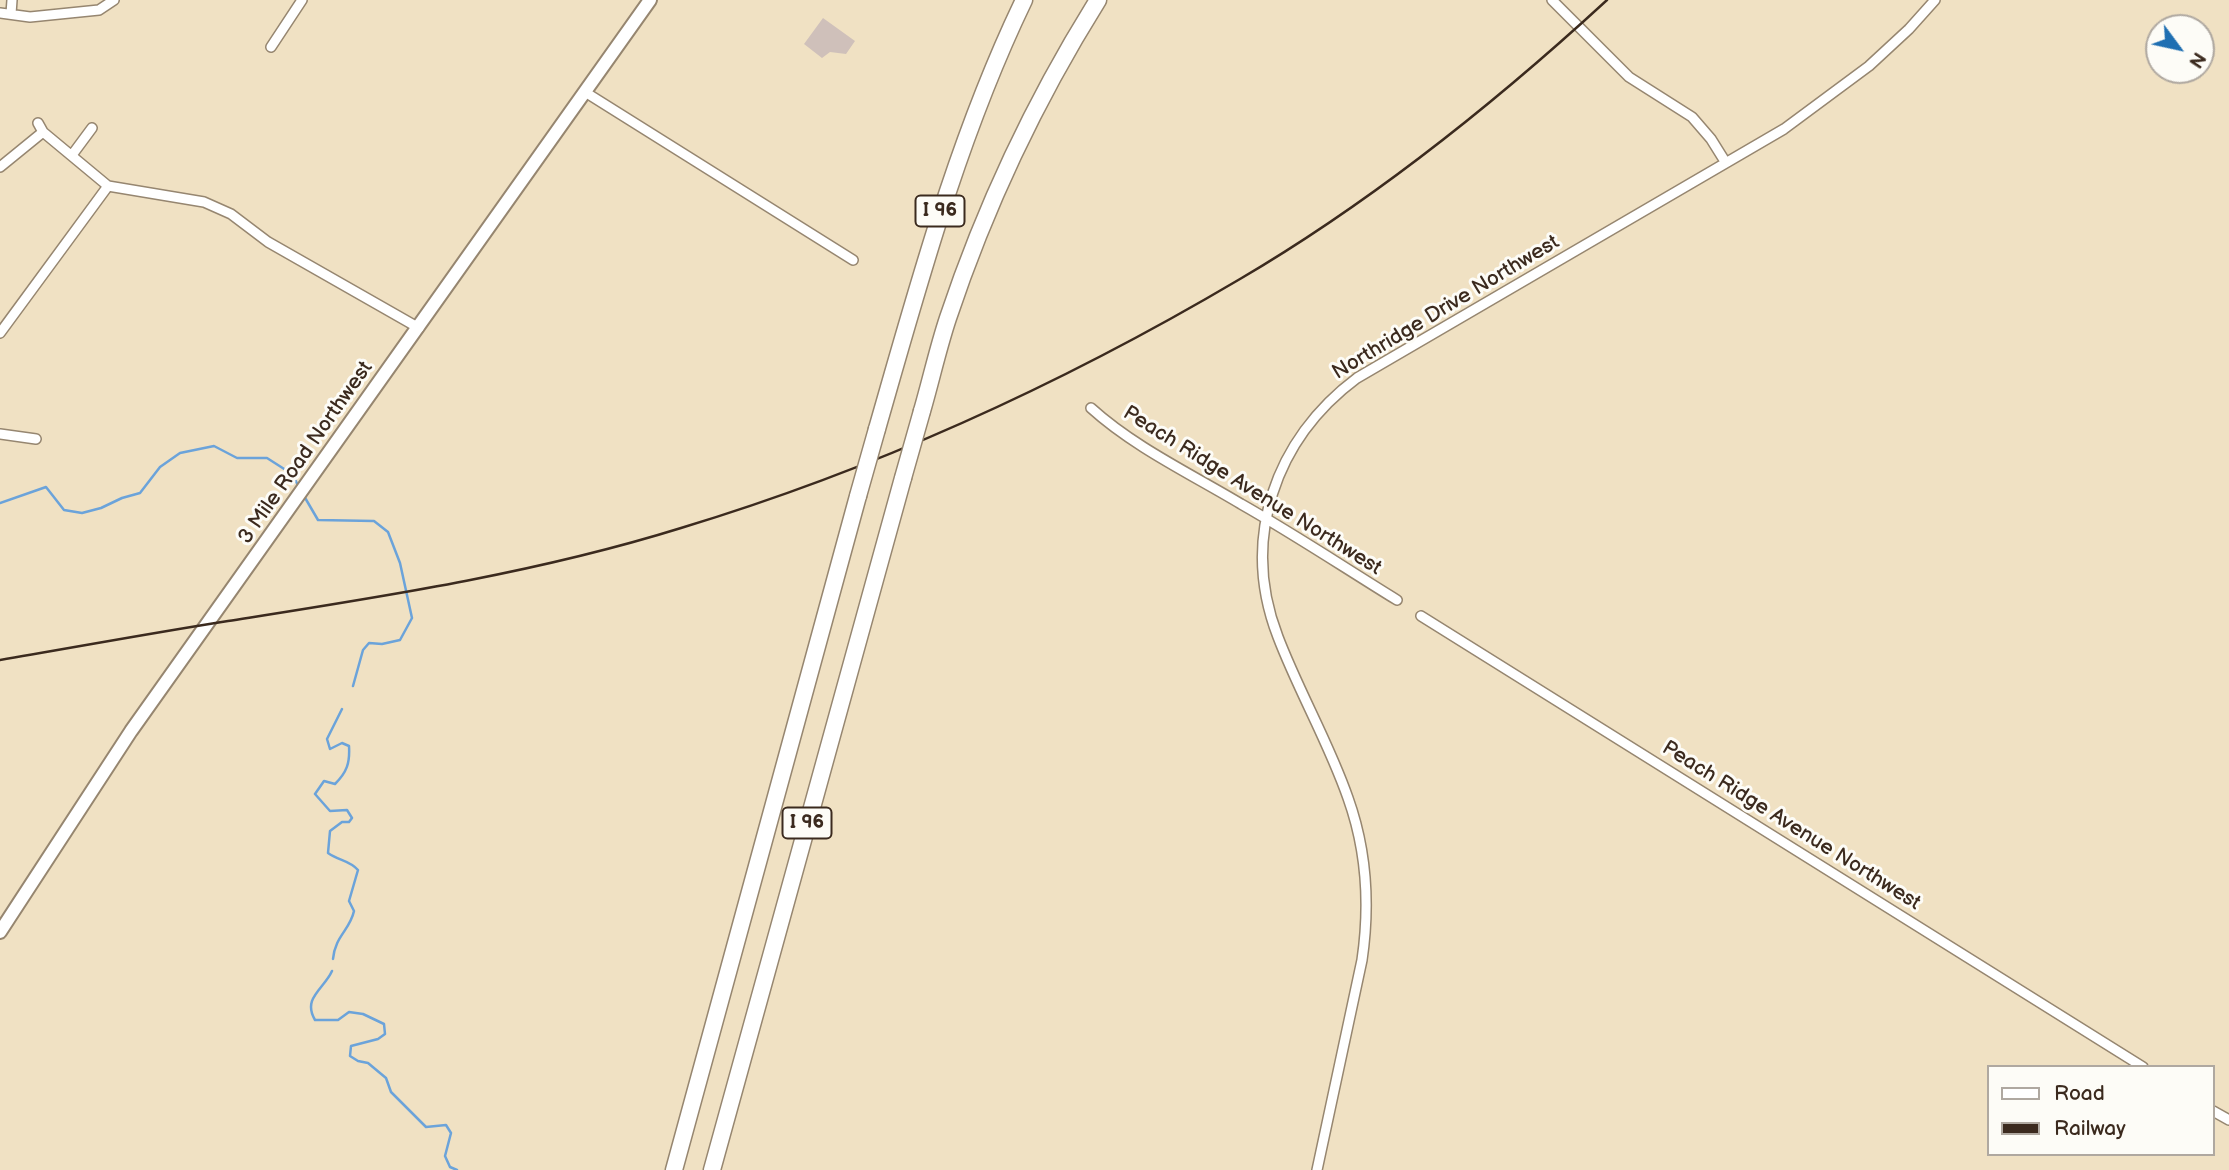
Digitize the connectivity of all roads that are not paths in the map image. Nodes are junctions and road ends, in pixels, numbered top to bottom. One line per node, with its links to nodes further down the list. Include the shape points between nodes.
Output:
1 (12, 0): 10 (street)
2 (114, 0): 10 (street, via 99,10 30,17)
3 (302, 0): 11 (street)
4 (650, 0): 12 (main road, 3 Mile Road Northwest)
5 (1024, 0): 31 (highway, I 96, bridge, via 983,92 945,197)
6 (1098, 0): 32 (highway, I 96, bridge, via 1008,167 948,320)
7 (1552, 0): 17 (street, via 1629,77 1692,117)
8 (1935, 0): 17 (street, Northridge Drive Northwest, via 1880,56 1839,89)
9 (0, 13): 10 (street)
10 (11, 14)
11 (271, 47)
12 (585, 92): 20 (street); 21 (main road, 3 Mile Road Northwest)
13 (38, 122): 15 (street)
14 (92, 128): 16 (street)
15 (43, 132): 16 (street); 18 (street)
16 (72, 155): 19 (street)
17 (1726, 163): 26 (street, Northridge Drive Northwest, via 1348,385 1297,440 1276,481)
18 (0, 167)
19 (108, 186): 21 (street, via 204,202 232,214 268,242); 22 (street)
20 (853, 260)
21 (419, 328): 29 (main road, 3 Mile Road Northwest, via 109,764)
22 (0, 333)
23 (1091, 408): 26 (street, Peach Ridge Avenue Northwest, via 1126,435)
24 (0, 433): 25 (street)
25 (36, 439)
26 (1266, 518): 27 (street, Peach Ridge Avenue Northwest); 33 (street, Northridge Drive Northwest, via 1263,564 1270,612 1348,797 1365,873 1362,960)
27 (1397, 600)
28 (1421, 616): 30 (street, Peach Ridge Avenue Northwest)
29 (0, 932)
30 (2140, 1065)
31 (671, 1170)
32 (712, 1170)
33 (1317, 1170)

